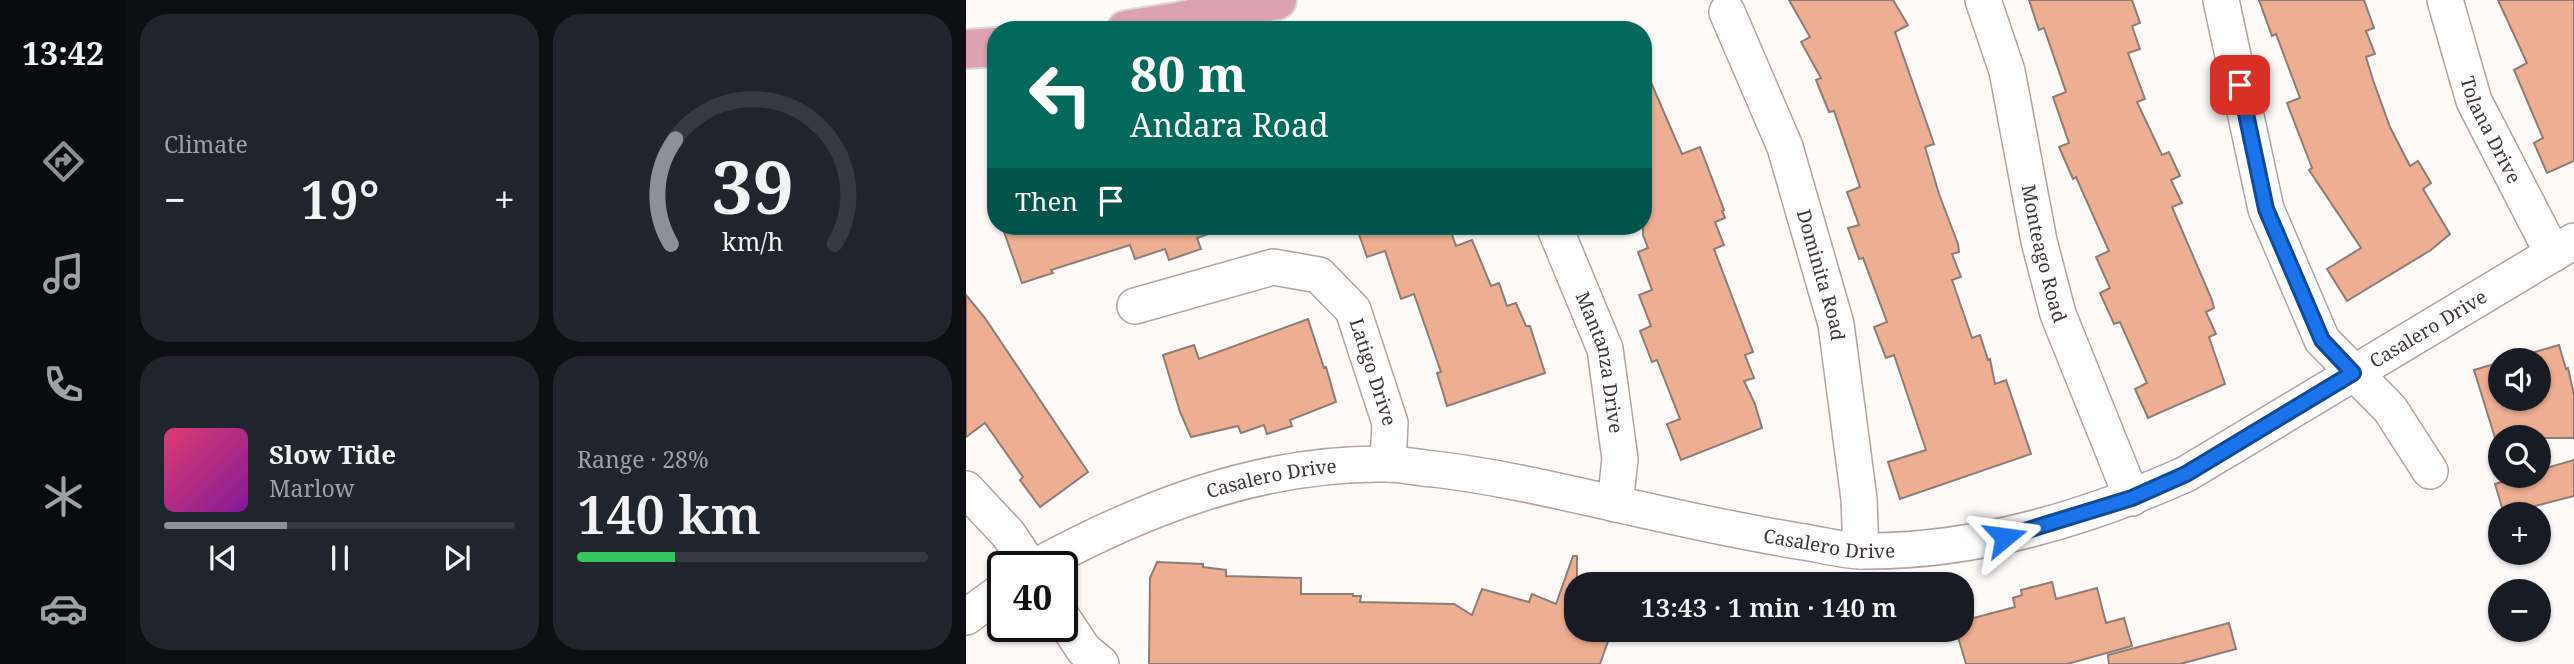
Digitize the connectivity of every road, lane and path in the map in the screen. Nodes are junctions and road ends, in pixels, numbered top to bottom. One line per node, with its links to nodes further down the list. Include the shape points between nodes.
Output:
1 (1277, 0): 6 (main road)
2 (1983, 0): 16 (street, Monteago Road, via 2007,71 2039,241 2058,314)
3 (2221, 0): 12 (street, via 2266,209 2322,340)
4 (2445, 0): 10 (street, Tolana Drive, via 2474,101)
5 (1727, 12): 20 (street, Dominita Road, via 1785,147 1836,324 1859,499)
6 (1182, 21)
7 (987, 48): 8 (main road)
8 (966, 49)
9 (1558, 235): 17 (street, Mantanza Drive, via 1605,349 1620,458)
10 (2563, 247): 12 (street, Casalero Drive)
11 (1135, 306): 13 (street, Latigo Drive, via 1273,267 1319,275 1353,310 1390,423)
12 (2353, 373): 14 (street, via 2390,409); 16 (street, Casalero Drive, via 2186,474)
13 (1388, 464): 17 (street, Casalero Drive, via 1486,475); 19 (street, Casalero Drive, via 1304,468 1219,487 1155,509)
14 (2430, 471)
15 (966, 489): 18 (street)
16 (2132, 498): 20 (street, Casalero Drive, via 2005,537)
17 (1615, 504): 20 (street, Casalero Drive)
18 (1020, 551)
19 (1062, 551)
20 (1861, 551)
21 (987, 602): 22 (street)
22 (966, 617)
23 (1078, 641): 24 (street)
24 (1101, 664)

